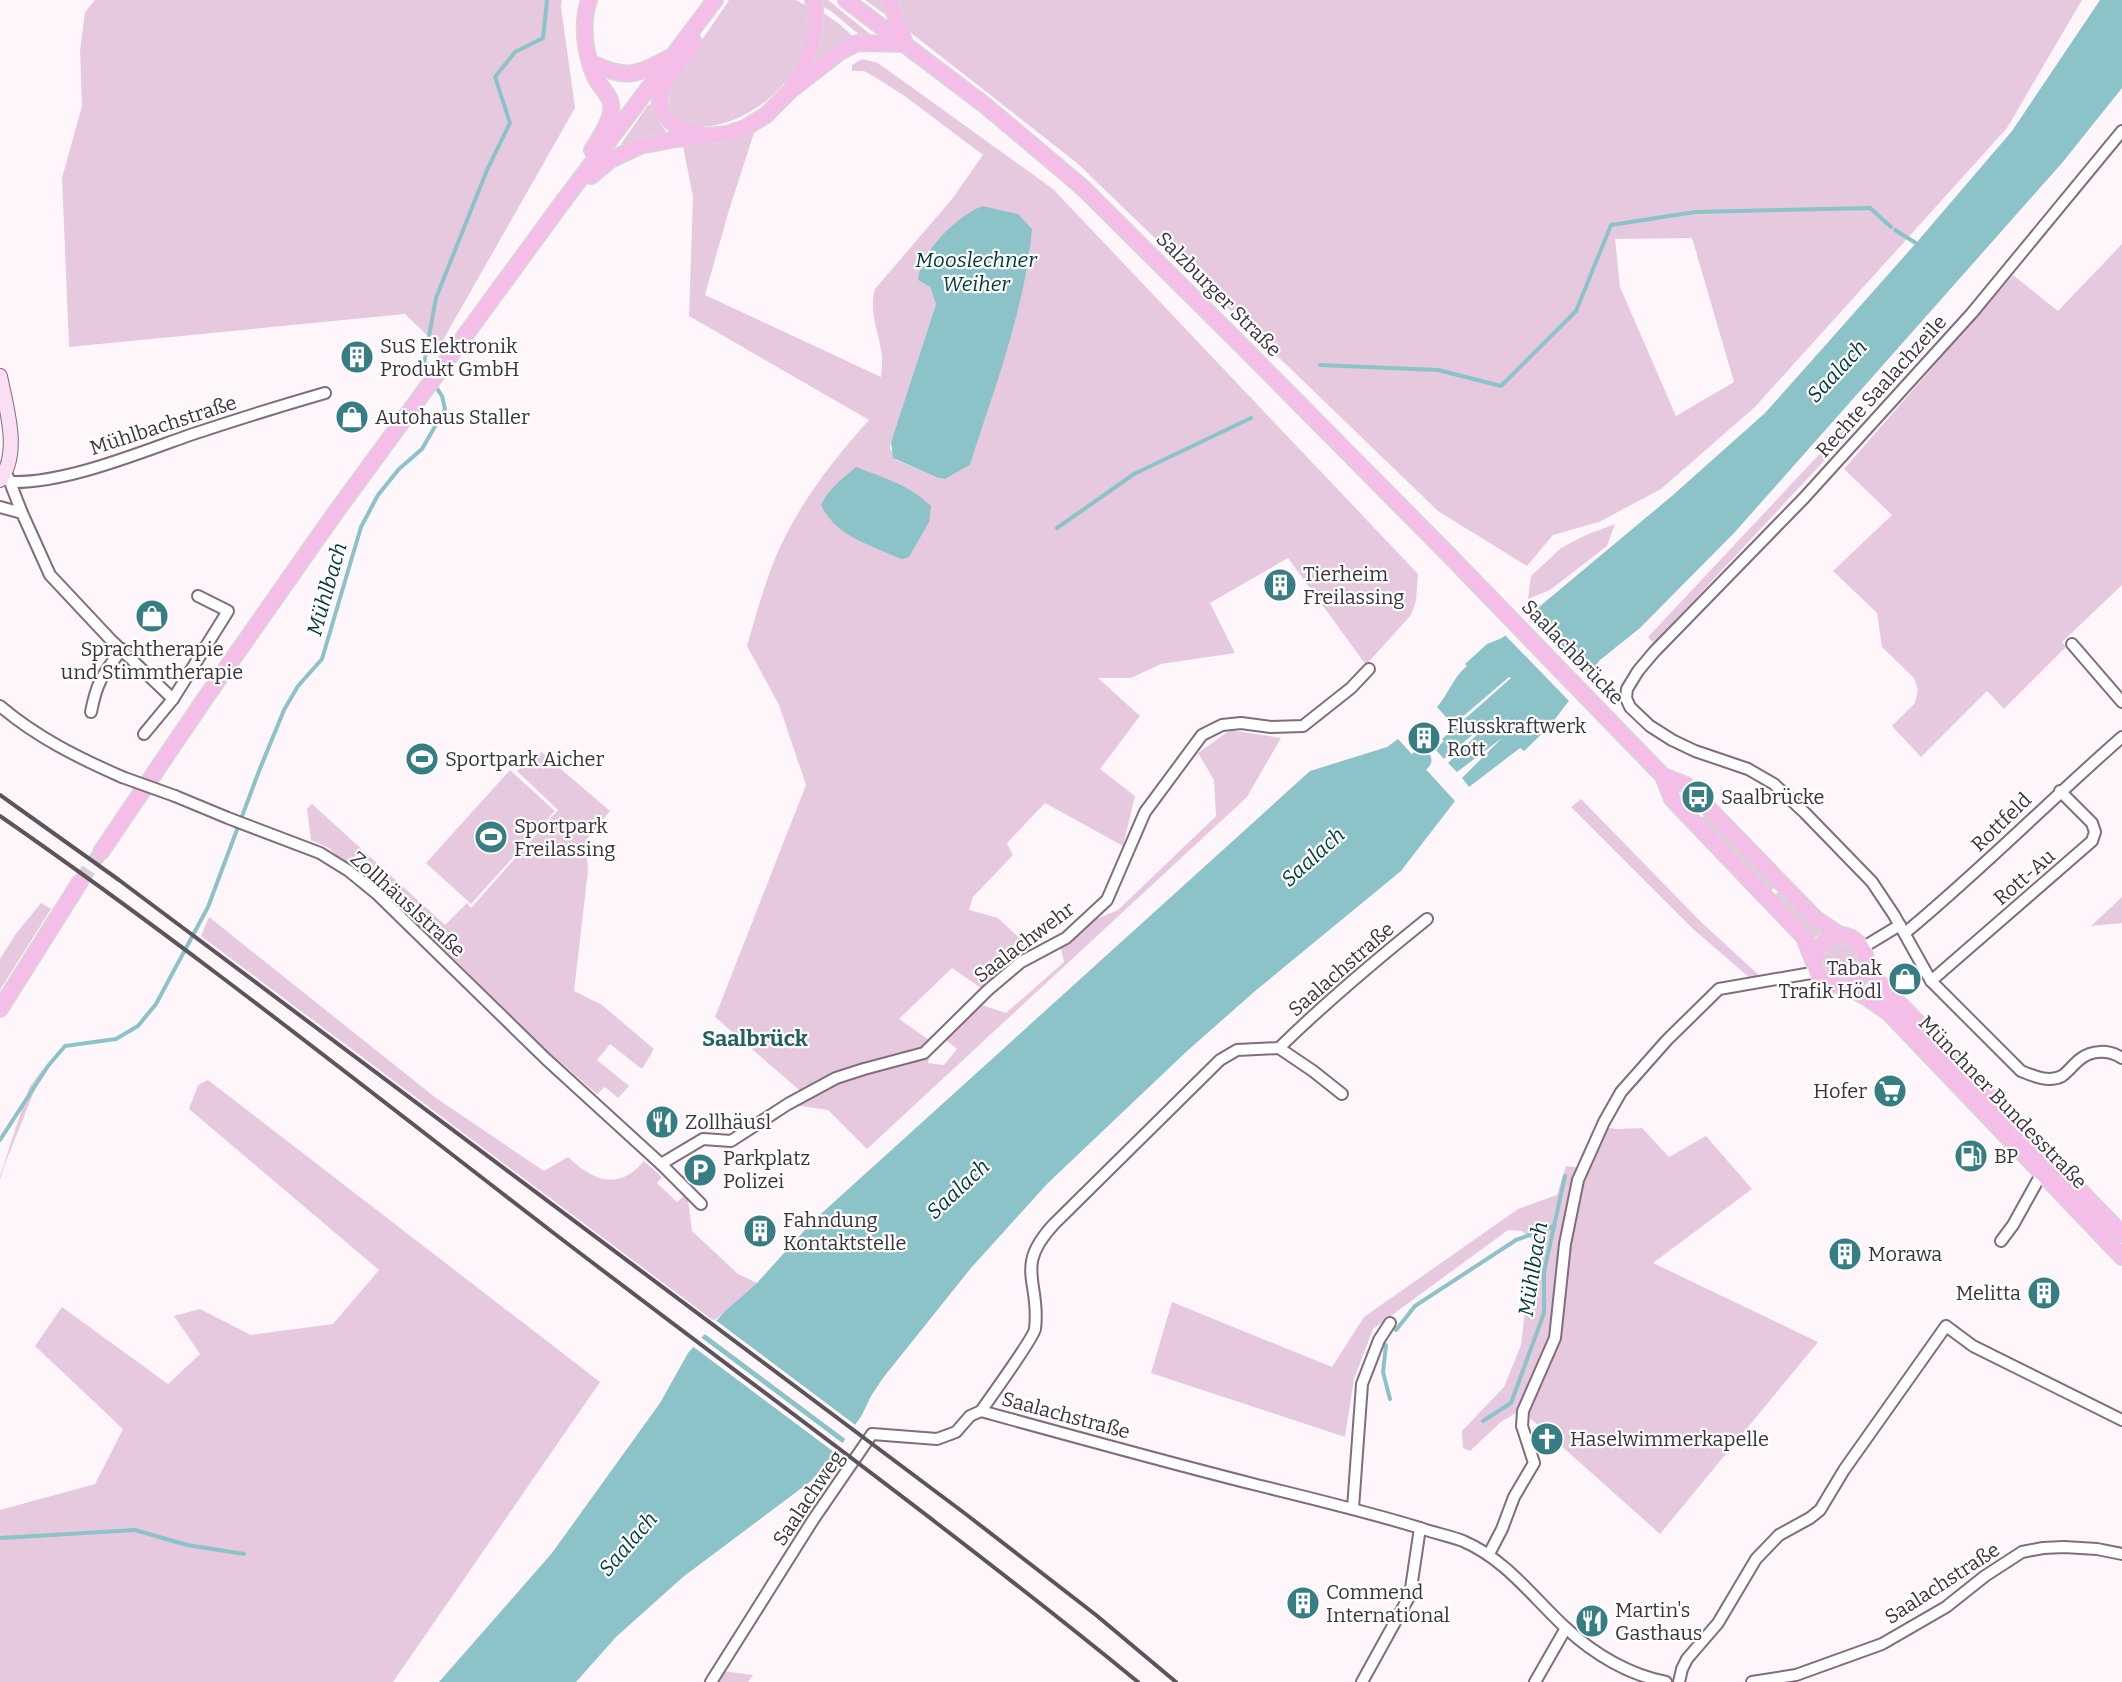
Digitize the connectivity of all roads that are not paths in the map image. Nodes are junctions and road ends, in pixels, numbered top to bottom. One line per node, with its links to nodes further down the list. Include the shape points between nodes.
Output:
1 (589, 0): 8 (main road, via 585,14)
2 (813, 0): 9 (main road, via 814,43)
3 (846, 0): 6 (main road, Salzburger Straße)
4 (890, 0): 6 (main road)
5 (711, 6): 7 (main road); 11 (main road, via 692,46 664,86 660,104 666,116 681,129)
6 (905, 44): 9 (main road, via 856,43); 18 (main road, Salzburger Straße, via 1082,187)
7 (672, 56): 8 (main road, via 631,75 609,72); 12 (main road)
8 (591, 63): 12 (main road, via 596,78 608,92 611,112)
9 (791, 90): 11 (main road, via 754,123)
10 (2122, 131): 34 (street, Rechte Saalachzeile, via 1948,339 1804,498 1654,652 1627,689 1630,707 1650,726 1695,751 1748,769 1774,784 1872,882)
11 (718, 135): 12 (main road, via 640,146)
12 (581, 180): 31 (main road, via 333,516)
13 (0, 376): 15 (street, via 10,435)
14 (325, 393): 15 (street, Mühlbachstraße, via 65,476 28,483)
15 (6, 478): 17 (street)
16 (0, 507): 17 (street)
17 (22, 513): 21 (street, via 50,575)
18 (1486, 593): 29 (main road, Saalachbrücke)
19 (198, 596): 23 (street, via 228,611)
20 (2072, 644): 24 (street)
21 (122, 649): 23 (street); 26 (street, via 96,688)
22 (1369, 669): 45 (street, Saalachwehr, via 1303,726 1222,724 1202,735 1145,812 1107,900 1066,938 1021,962 924,1053 836,1078 731,1141 703,1138)
23 (172, 699): 27 (street)
24 (2122, 702)
25 (0, 706): 45 (street, Zollhäuslstraße, bridge, via 69,753 320,853 349,871)
26 (91, 712)
27 (144, 734)
28 (2122, 737): 30 (street, Rottfeld)
29 (1663, 776): 35 (main road, via 1686,786 1816,919); 37 (main road, via 1672,799 1804,937)
30 (2060, 791): 34 (street, Rottfeld, via 1956,890); 39 (street, Rott-Au, via 2092,823 2092,841)
31 (101, 852)
32 (80, 882): 41 (main road)
33 (1427, 919): 42 (street, Saalachstraße, via 1315,1013)
34 (1902, 929): 36 (street, Rottfeld); 39 (street, Rechte Saalachzeile)
35 (1840, 935): 36 (main road, via 1853,939); 37 (main road, via 1818,947)
36 (1862, 948): 38 (main road)
37 (1815, 967): 40 (main road, via 1824,982); 56 (street, via 1719,989 1633,1076 1615,1102 1578,1180 1565,1244 1555,1338 1523,1411 1522,1426 1534,1463)
38 (1865, 968): 40 (main road, via 1858,980); 48 (main road, Münchner Bundesstraße)
39 (1931, 981): 43 (street, Rechte Saalachzeile, via 2021,1071 2049,1079 2061,1076 2081,1058 2095,1052 2113,1052)
40 (1845, 987): 46 (main road, Münchner Bundesstraße, via 1889,1013)
41 (0, 1009)
42 (1280, 1048): 44 (street); 52 (street, Saalachstraße, via 1237,1050 1220,1060 1040,1239 1030,1271 1035,1331)
43 (2122, 1058)
44 (1342, 1094)
45 (661, 1164): 47 (street, Zollhäuslstraße)
46 (2045, 1175): 49 (street, via 2038,1180); 50 (main road, Münchner Bundesstraße)
47 (701, 1204)
48 (2122, 1234)
49 (2001, 1241)
50 (2122, 1257)
51 (1390, 1323): 54 (street, via 1362,1384)
52 (981, 1411): 54 (street, Saalachstraße); 60 (street, Saalachweg, via 970,1416 956,1432 937,1439 872,1434)
53 (2122, 1420): 63 (street, via 1973,1346 1946,1326 1820,1510 1779,1535 1756,1559 1718,1623 1688,1659)
54 (1357, 1509): 55 (street, Saalachstraße)
55 (1420, 1528): 56 (street, Saalachstraße); 61 (street, via 1410,1595)
56 (1489, 1554): 58 (street, Saalachstraße)
57 (2122, 1554): 64 (street, Saalachstraße, via 2064,1547 2022,1552 1946,1607 1882,1644 1796,1676)
58 (1566, 1628): 59 (street, Saalachstraße, via 1614,1663); 62 (street)
59 (1659, 1681)
60 (711, 1682)
61 (1362, 1682)
62 (1535, 1682)
63 (1679, 1682)
64 (1752, 1682)

